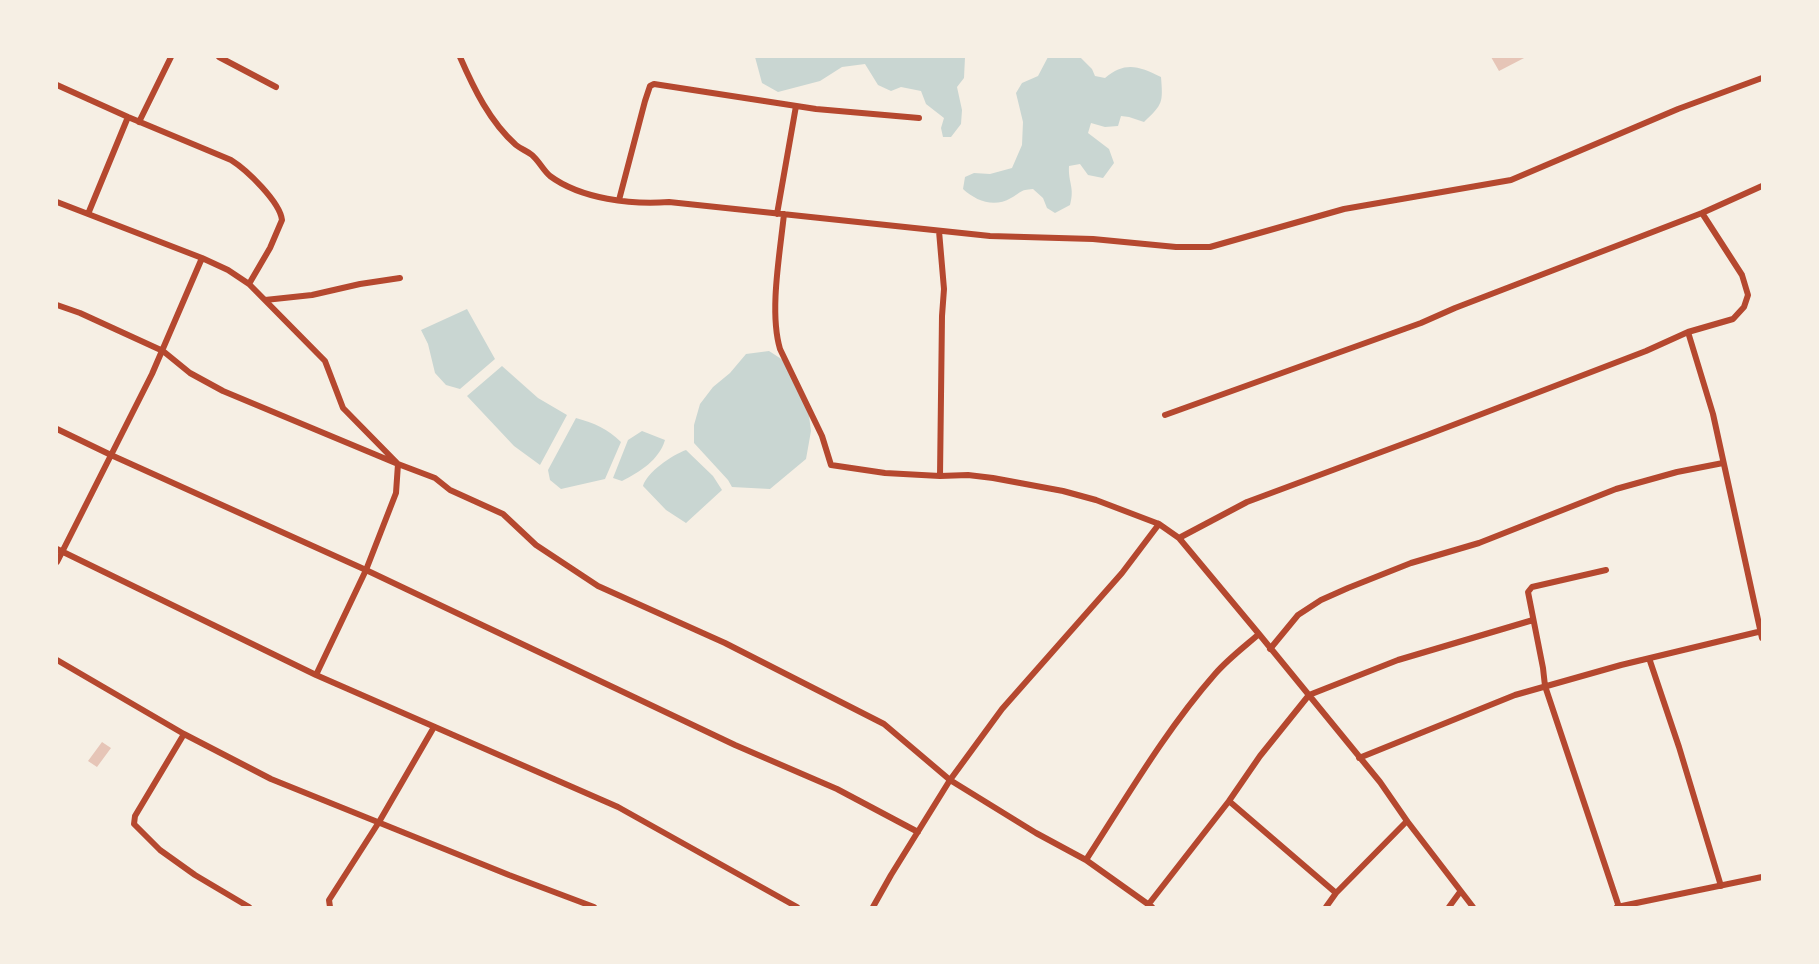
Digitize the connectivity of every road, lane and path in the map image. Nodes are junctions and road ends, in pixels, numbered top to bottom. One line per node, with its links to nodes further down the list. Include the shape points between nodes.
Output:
1 (171, 57): 10 (street)
2 (219, 57): 6 (street)
3 (460, 57): 12 (street, via 484,106 518,147 559,181 586,194)
4 (1762, 78): 17 (street, via 1510,180 1344,209 1210,247 1176,248 1093,239)
5 (57, 85): 8 (street)
6 (276, 87)
7 (796, 106): 9 (street); 12 (street, via 650,86); 16 (street)
8 (128, 117): 10 (street); 15 (street)
9 (919, 118)
10 (139, 122): 20 (street, via 244,168 279,209 282,224)
11 (1762, 186): 14 (street)
12 (619, 200): 16 (street)
13 (57, 202): 15 (street)
14 (1702, 213): 23 (street, via 1742,275 1748,295 1733,319); 25 (street, via 1421,323)
15 (88, 214): 18 (street)
16 (781, 214): 17 (street); 30 (street, via 776,336 822,436 830,463 864,471)
17 (939, 231): 30 (street, via 944,289)
18 (202, 258): 20 (street); 24 (street)
19 (400, 278): 21 (street)
20 (249, 284): 21 (street)
21 (265, 300): 29 (street, via 325,361 343,408)
22 (57, 305): 24 (street)
23 (1688, 332): 28 (street); 32 (street, via 1247,502)
24 (163, 351): 27 (street); 29 (street, via 190,373 222,391)
25 (1165, 415)
26 (57, 429): 27 (street)
27 (111, 455): 33 (street); 35 (street)
28 (1723, 462): 38 (street); 40 (street, via 1616,489 1479,543 1411,563 1348,588 1298,615)
29 (398, 464): 35 (street, via 396,493); 49 (street, via 435,478 450,490 502,514 536,545 598,586 725,643 884,724)
30 (940, 476): 31 (street, via 993,478 1064,491)
31 (1159, 524): 32 (street); 49 (street, via 1122,573 1002,709)
32 (1179, 538): 39 (street)
33 (60, 550): 34 (street); 43 (street)
34 (57, 562)
35 (366, 570): 43 (street); 53 (street, via 735,745 837,789)
36 (1606, 570): 37 (street, via 1532,586 1528,592)
37 (1533, 620): 44 (street); 45 (street, via 1398,660)
38 (1761, 633): 41 (street)
39 (1259, 634): 40 (street); 54 (street, via 1215,673 1201,691 1157,749)
40 (1270, 649): 45 (street)
41 (1649, 658): 44 (street); 56 (street)
42 (57, 660): 47 (street)
43 (316, 675): 46 (street)
44 (1545, 686): 48 (street); 68 (street)
45 (1309, 695): 48 (street); 50 (street)
46 (434, 727): 52 (street); 63 (street, via 618,807)
47 (184, 734): 52 (street, via 271,779); 60 (street, via 135,816 134,824 160,850)
48 (1359, 758): 51 (street)
49 (950, 780): 53 (street); 54 (street)
50 (1229, 801): 58 (street); 59 (street)
51 (1407, 821): 57 (street); 58 (street)
52 (379, 822): 61 (street, via 330,900); 62 (street)
53 (918, 832): 64 (street)
54 (1086, 860): 59 (street)
55 (1762, 877): 56 (street)
56 (1721, 886): 68 (street)
57 (1460, 892): 66 (street); 67 (street)
58 (1336, 893): 65 (street)
59 (1150, 906)
60 (249, 907)
61 (330, 907)
62 (594, 907)
63 (798, 907)
64 (873, 907)
65 (1326, 907)
66 (1449, 907)
67 (1473, 907)
68 (1618, 907)

